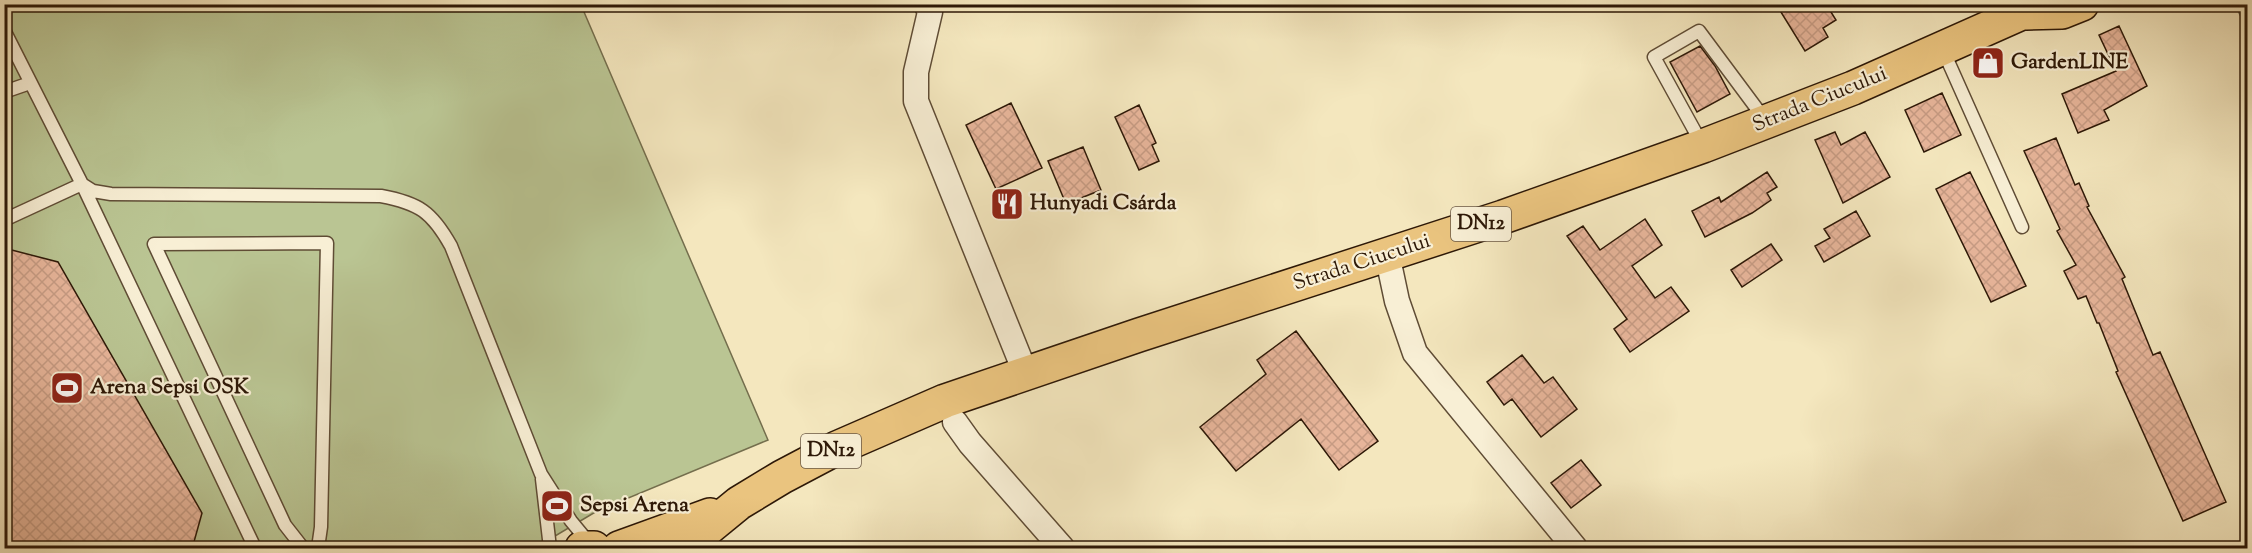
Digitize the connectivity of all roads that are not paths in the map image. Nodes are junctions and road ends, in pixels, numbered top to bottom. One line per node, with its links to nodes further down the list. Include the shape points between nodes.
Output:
1 (926, 4): 14 (street, via 930,12 916,72 916,101)
2 (2082, 4): 3 (main road, via 2062,12)
3 (2034, 9): 5 (main road, Strada Ciucului / DN12)
4 (4, 30): 6 (lane)
5 (1942, 50): 8 (main road, Strada Ciucului / DN12); 12 (lane)
6 (30, 83): 7 (lane); 10 (lane)
7 (4, 92)
8 (1767, 122): 9 (main road, Strada Ciucului / DN12); 9 (lane, via 1699,32 1654,57)
9 (1703, 146): 13 (main road, Strada Ciucului / DN12)
10 (82, 184): 11 (lane); 16 (lane, via 93,191 111,194 381,196 425,211 440,225 451,246); 19 (lane)
11 (4, 220)
12 (2022, 227)
13 (1387, 254): 14 (main road, Strada Ciucului / DN12); 27 (street, via 1397,301 1415,353)
14 (1025, 372): 15 (main road, Strada Ciucului / DN12)
15 (941, 415): 17 (main road, DN12, via 837,448); 26 (street)
16 (541, 474): 18 (lane); 22 (lane)
17 (739, 503): 24 (main road, DN12); 25 (main road, DN12)
18 (594, 548): 23 (main road)
19 (255, 549)
20 (303, 549): 21 (lane, via 285,525 154,244 327,243)
21 (318, 549)
22 (550, 549)
23 (582, 549)
24 (619, 549)
25 (684, 549)
26 (1062, 549)
27 (1575, 549)

